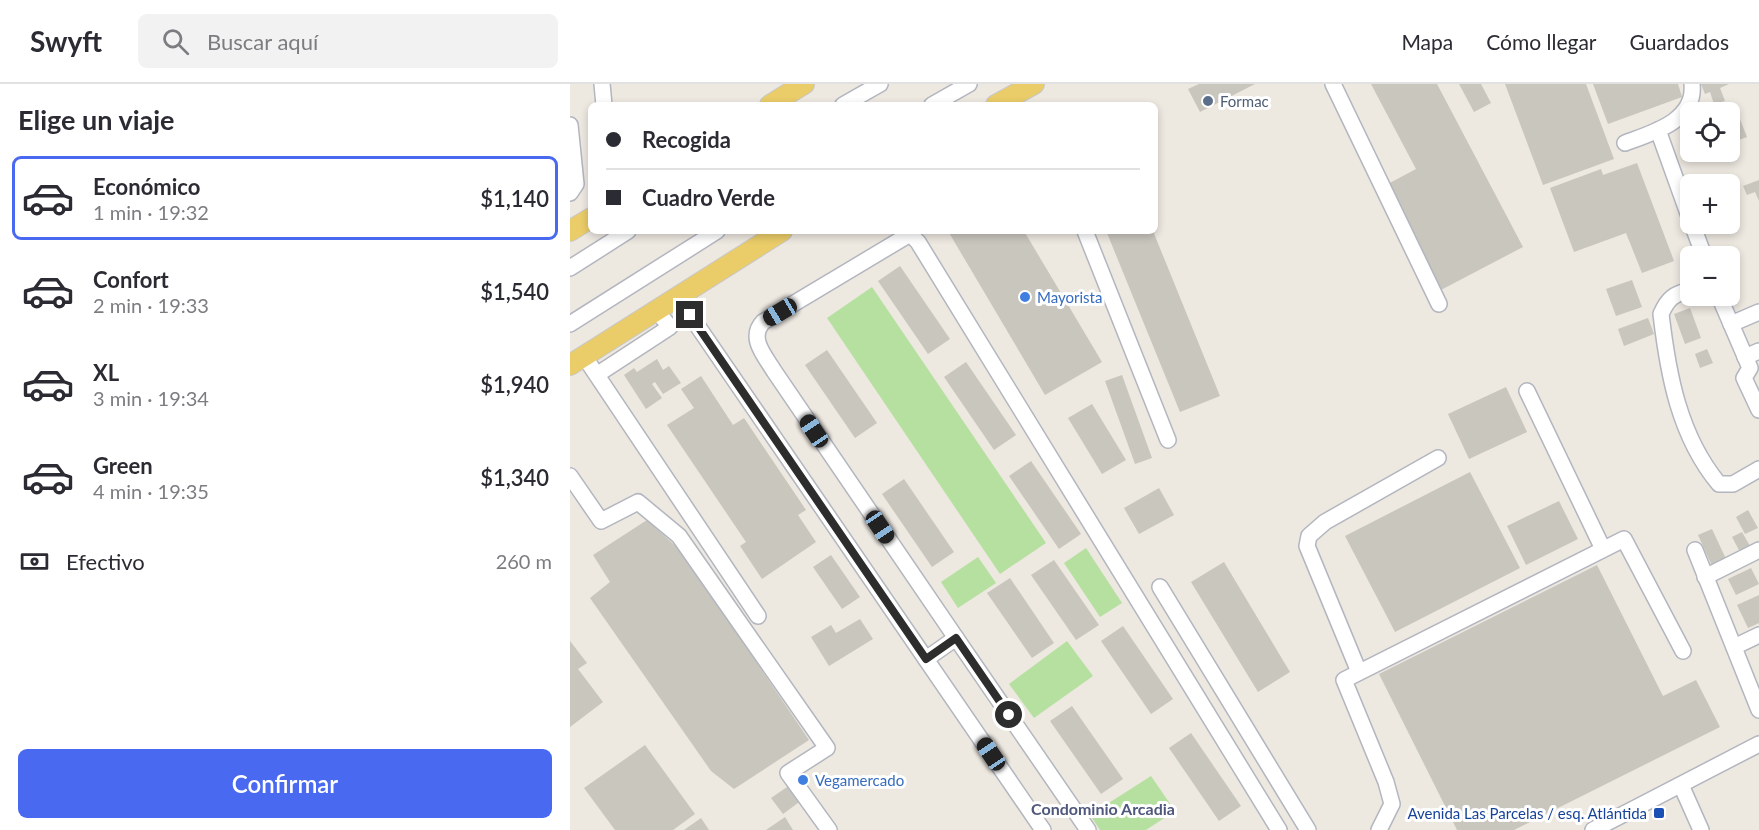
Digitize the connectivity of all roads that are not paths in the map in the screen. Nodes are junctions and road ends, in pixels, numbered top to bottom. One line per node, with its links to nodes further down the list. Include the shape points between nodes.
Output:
1 (602, 84): 8 (street)
2 (804, 84): 9 (main road)
3 (880, 84): 10 (street)
4 (969, 84): 11 (street)
5 (1034, 84): 12 (main road)
6 (1333, 84): 27 (street)
7 (1692, 84): 14 (street, via 1689,105 1670,125)
8 (604, 102)
9 (775, 102)
10 (848, 102)
11 (937, 102)
12 (1006, 102)
13 (570, 126): 17 (street, via 576,184)
14 (1658, 130): 15 (street); 16 (street)
15 (1625, 143)
16 (1680, 191)
17 (570, 193)
18 (588, 220): 19 (main road)
19 (570, 231)
20 (623, 234): 24 (street)
21 (712, 234): 31 (street)
22 (777, 234): 26 (main road)
23 (1086, 234): 38 (street)
24 (570, 268)
25 (1680, 292): 40 (street, via 1666,302 1661,314 1673,395 1703,466 1719,484 1733,484)
26 (677, 296): 29 (main road); 52 (street)
27 (1439, 304)
28 (1723, 306): 32 (street)
29 (656, 310): 34 (main road); 35 (street, via 670,327)
30 (1759, 312): 32 (street)
31 (570, 324)
32 (1731, 324): 33 (street)
33 (1752, 354): 37 (street, via 1744,378)
34 (577, 360): 35 (street)
35 (598, 374): 47 (street)
36 (1527, 391): 42 (street)
37 (1759, 410)
38 (1168, 440)
39 (1438, 458): 53 (street, via 1325,522 1309,536 1307,546)
40 (1759, 469)
41 (570, 476): 57 (street, via 601,520 638,502 679,536 827,748 788,773)
42 (1604, 549): 51 (street, via 1624,539); 53 (street)
43 (1695, 550): 45 (street)
44 (1759, 550): 45 (street)
45 (1705, 577): 50 (street)
46 (1160, 587): 61 (street)
47 (758, 616)
48 (1759, 635): 50 (street)
49 (956, 638): 52 (street); 59 (street); 60 (street, via 756,341 763,322 910,234)
50 (1734, 647): 54 (street)
51 (1683, 651)
52 (926, 659): 58 (street)
53 (1359, 672): 62 (street, via 1344,680 1392,804)
54 (1759, 710)
55 (1759, 744): 56 (street)
56 (1681, 785): 63 (street); 64 (street)
57 (829, 830)
58 (1044, 830)
59 (1088, 830)
60 (1278, 830)
61 (1308, 830)
62 (1379, 830)
63 (1593, 830)
64 (1701, 830)

